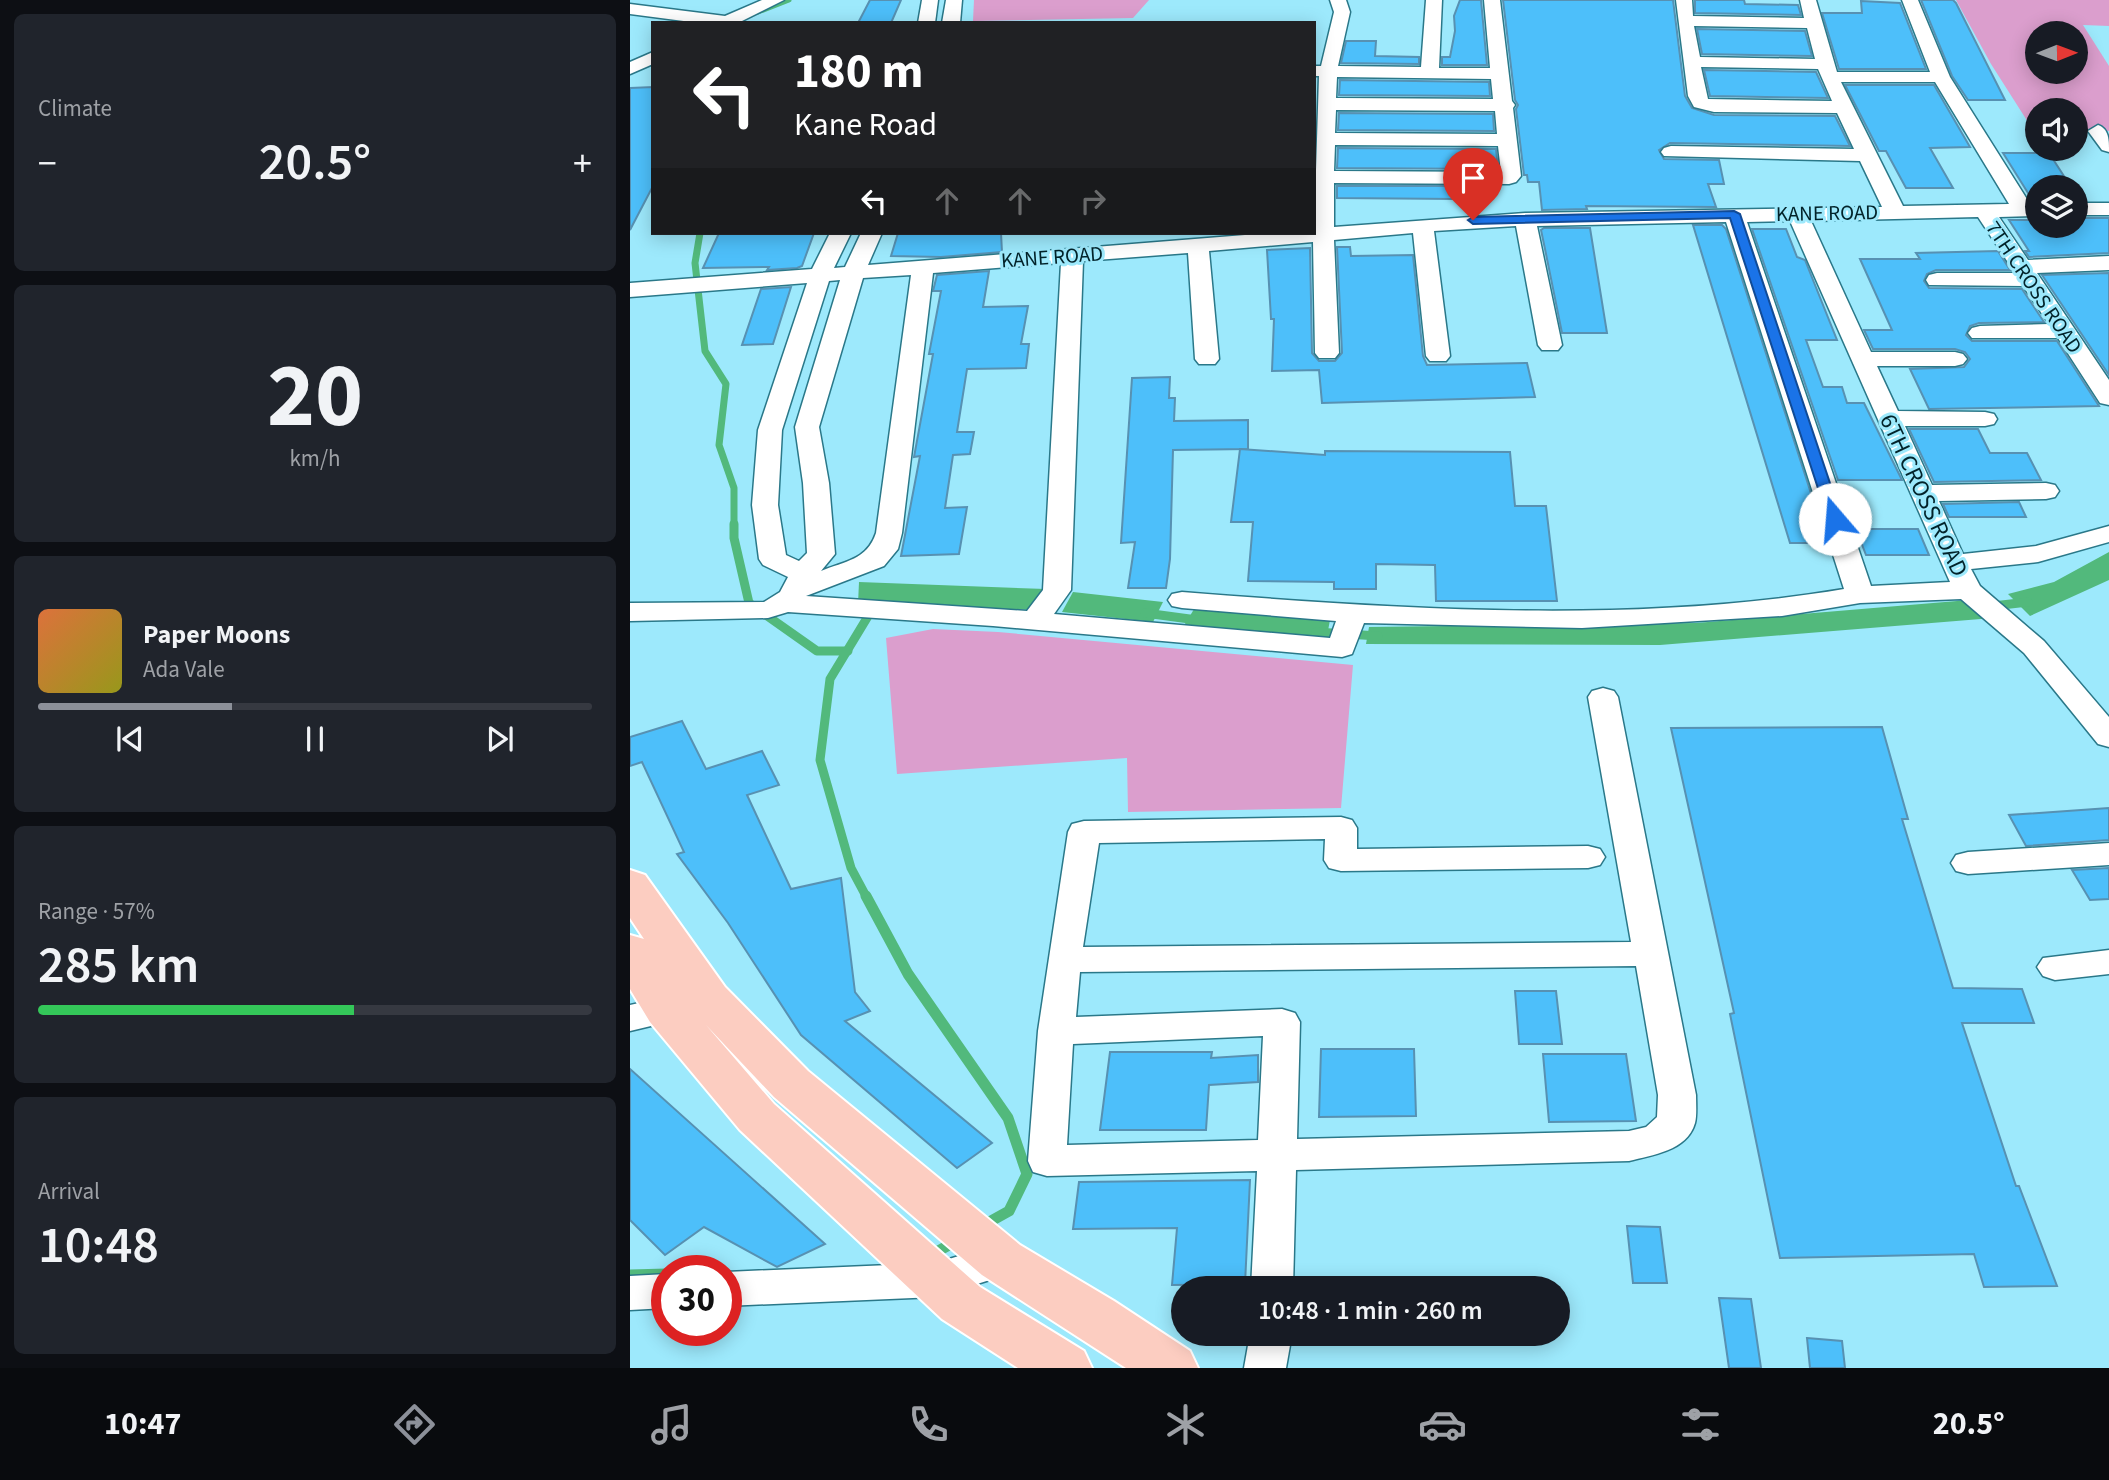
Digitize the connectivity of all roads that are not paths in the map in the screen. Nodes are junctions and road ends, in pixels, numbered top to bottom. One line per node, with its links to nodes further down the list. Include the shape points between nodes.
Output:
1 (776, 0): 12 (street)
2 (930, 0): 13 (street)
3 (954, 0): 14 (street)
4 (1338, 0): 22 (street, via 1342,12)
5 (1434, 0): 24 (street)
6 (1492, 0): 25 (street)
7 (1684, 0): 15 (street)
8 (1808, 0): 16 (street)
9 (1910, 0): 26 (street)
10 (630, 9): 11 (street)
11 (717, 21)
12 (726, 21)
13 (926, 21)
14 (951, 21)
15 (1685, 21): 16 (street); 20 (street)
16 (1812, 23): 23 (street)
17 (630, 47): 18 (street)
18 (651, 50)
19 (651, 58): 21 (street)
20 (1692, 62): 23 (street); 29 (street, via 1701,103)
21 (630, 69)
22 (1321, 71): 24 (street); 27 (street)
23 (1827, 71): 26 (street); 29 (street)
24 (1430, 73): 25 (street)
25 (1502, 74): 28 (street)
26 (1941, 77): 35 (street)
27 (1329, 104): 28 (street); 30 (street)
28 (1506, 105): 31 (street)
29 (1844, 107): 33 (street)
30 (1327, 139): 31 (street); 34 (street)
31 (1509, 140): 36 (street, via 1511,176)
32 (1671, 152): 33 (street)
33 (1867, 155): 41 (street)
34 (1324, 177): 36 (street); 45 (street)
35 (2025, 203)
36 (1505, 204): 43 (street, KANE ROAD); 44 (street, KANE ROAD); 61 (street)
37 (2088, 209): 38 (street)
38 (2109, 209)
39 (1984, 210): 40 (street, KANE ROAD); 41 (street, KANE ROAD); 56 (street, 7TH CROSS ROAD)
40 (2025, 210)
41 (1895, 212): 42 (street, KANE ROAD)
42 (1797, 213): 43 (street, KANE ROAD); 65 (street, 6TH CROSS ROAD)
43 (1734, 214): 74 (street)
44 (1423, 225): 45 (street, KANE ROAD); 63 (street)
45 (1323, 234): 49 (street, KANE ROAD); 62 (street)
46 (839, 235): 55 (street)
47 (870, 235): 54 (street)
48 (1313, 235): 50 (street, KANE ROAD)
49 (1316, 235)
50 (1198, 246): 51 (street, KANE ROAD); 64 (street)
51 (1072, 256): 53 (street, KANE ROAD); 78 (street)
52 (2109, 263): 56 (street)
53 (923, 266): 54 (street, KANE ROAD); 76 (street, via 884,549 874,560)
54 (854, 271): 55 (street, KANE ROAD); 76 (street, via 807,427 821,554)
55 (821, 273): 58 (street, KANE ROAD); 76 (street, via 770,430 765,505)
56 (2025, 273): 57 (street); 59 (street, 7TH CROSS ROAD)
57 (1937, 280)
58 (630, 290)
59 (2063, 331): 60 (street); 67 (street, 7TH CROSS ROAD)
60 (1980, 333)
61 (1550, 345)
62 (1327, 353)
63 (1438, 356)
64 (1208, 359)
65 (1862, 359): 66 (street); 68 (street, 6TH CROSS ROAD)
66 (1955, 359)
67 (2109, 398)
68 (1888, 418): 69 (street); 71 (street, 6TH CROSS ROAD)
69 (1985, 419)
70 (2046, 491): 71 (street)
71 (1923, 493): 73 (street, 6TH CROSS ROAD)
72 (2109, 534): 73 (street, via 2038,554)
73 (1954, 563): 75 (street, 6TH CROSS ROAD)
74 (1860, 595): 75 (street); 80 (street, via 1782,608 1582,619)
75 (1974, 595): 82 (street, 6TH CROSS ROAD, via 2034,647)
76 (781, 597): 78 (street); 79 (street)
77 (1182, 600): 80 (street)
78 (1046, 607): 80 (street, via 1342,648)
79 (630, 612)
80 (1353, 614)
81 (1603, 697): 88 (street)
82 (2109, 737)
83 (2109, 854): 85 (street)
84 (1588, 857): 89 (street, via 1341,860 1341,828 1084,832)
85 (1968, 863)
86 (630, 885): 92 (main road)
87 (630, 951): 92 (main road)
88 (1650, 954): 89 (street); 94 (street, via 1677,1095 1676,1123 1658,1139 1629,1146)
89 (1064, 960): 93 (street)
90 (2109, 962): 91 (street)
91 (2055, 967)
92 (668, 1009): 95 (main road, via 791,1084); 96 (main road, via 757,1117)
93 (1056, 1031): 94 (street, via 1282,1022); 94 (street, via 1046,1161)
94 (1276, 1153): 97 (street)
95 (980, 1242): 96 (street); 102 (main road)
96 (923, 1269): 98 (street); 103 (main road, via 961,1303)
97 (1272, 1276)
98 (742, 1287)
99 (651, 1292): 100 (street)
100 (630, 1293)
101 (1268, 1346): 104 (street)
102 (1161, 1366)
103 (1064, 1368)
104 (1265, 1368)

